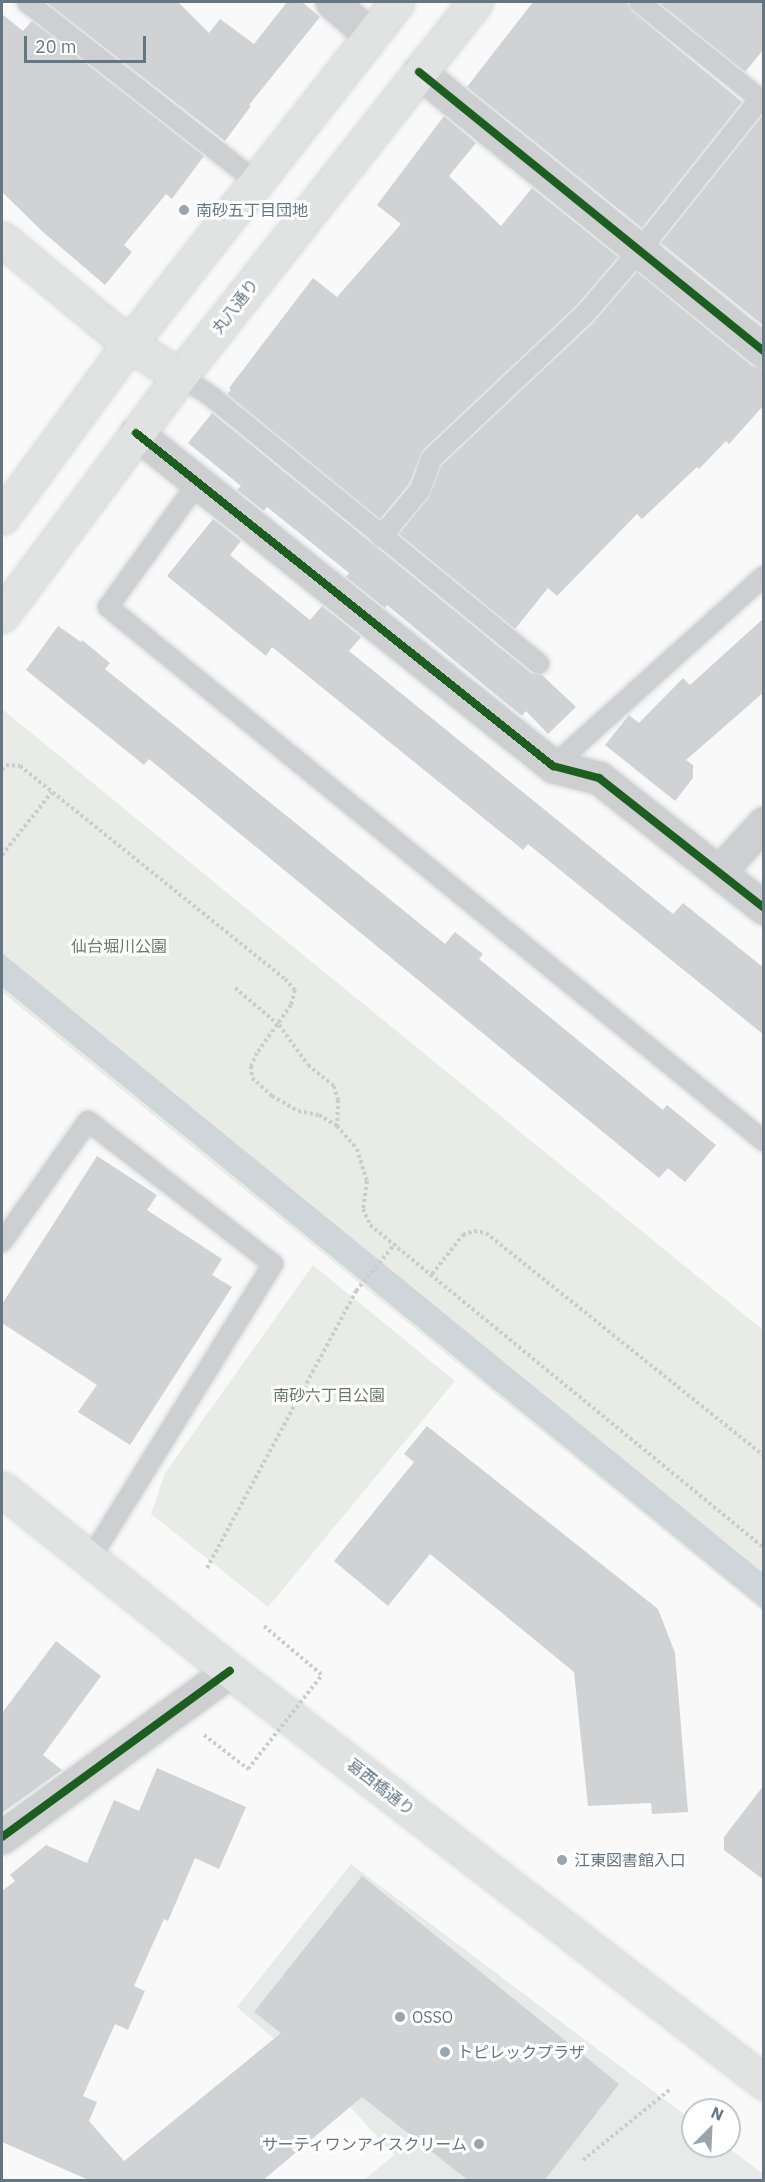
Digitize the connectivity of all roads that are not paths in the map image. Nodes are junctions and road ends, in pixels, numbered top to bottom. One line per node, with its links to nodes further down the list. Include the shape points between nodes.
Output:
1 (27, 2): 9 (lane)
2 (332, 2): 6 (street)
3 (397, 2): 6 (main road)
4 (474, 2): 7 (main road, 丸八通り)
5 (639, 2): 8 (lane)
6 (370, 35): 9 (main road)
7 (419, 72): 11 (street); 14 (main road, 丸八通り)
8 (762, 100): 11 (lane)
9 (255, 181): 12 (main road)
10 (2, 239): 12 (main road)
11 (640, 250): 13 (street); 18 (lane, via 585,314 431,459 420,490)
12 (129, 344): 14 (main road); 17 (main road)
13 (764, 351)
14 (180, 376): 15 (main road, 丸八通り); 18 (lane, via 212,397)
15 (136, 434): 16 (street); 20 (main road, 丸八通り)
16 (198, 481): 22 (street); 26 (lane, via 108,607)
17 (2, 517)
18 (381, 537): 21 (lane)
19 (764, 576): 22 (lane)
20 (2, 615)
21 (539, 663)
22 (553, 766): 24 (street, via 599,778)
23 (764, 823): 24 (street)
24 (719, 872): 25 (street)
25 (764, 908)
26 (764, 1141)
27 (2, 1242): 29 (lane, via 88,1121 273,1264)
28 (2, 1489): 29 (main road, 葛西橋通り)
29 (90, 1559): 30 (main road, 葛西橋通り)
30 (230, 1671): 31 (street); 32 (main road, 葛西橋通り)
31 (2, 1837)
32 (764, 2082)

